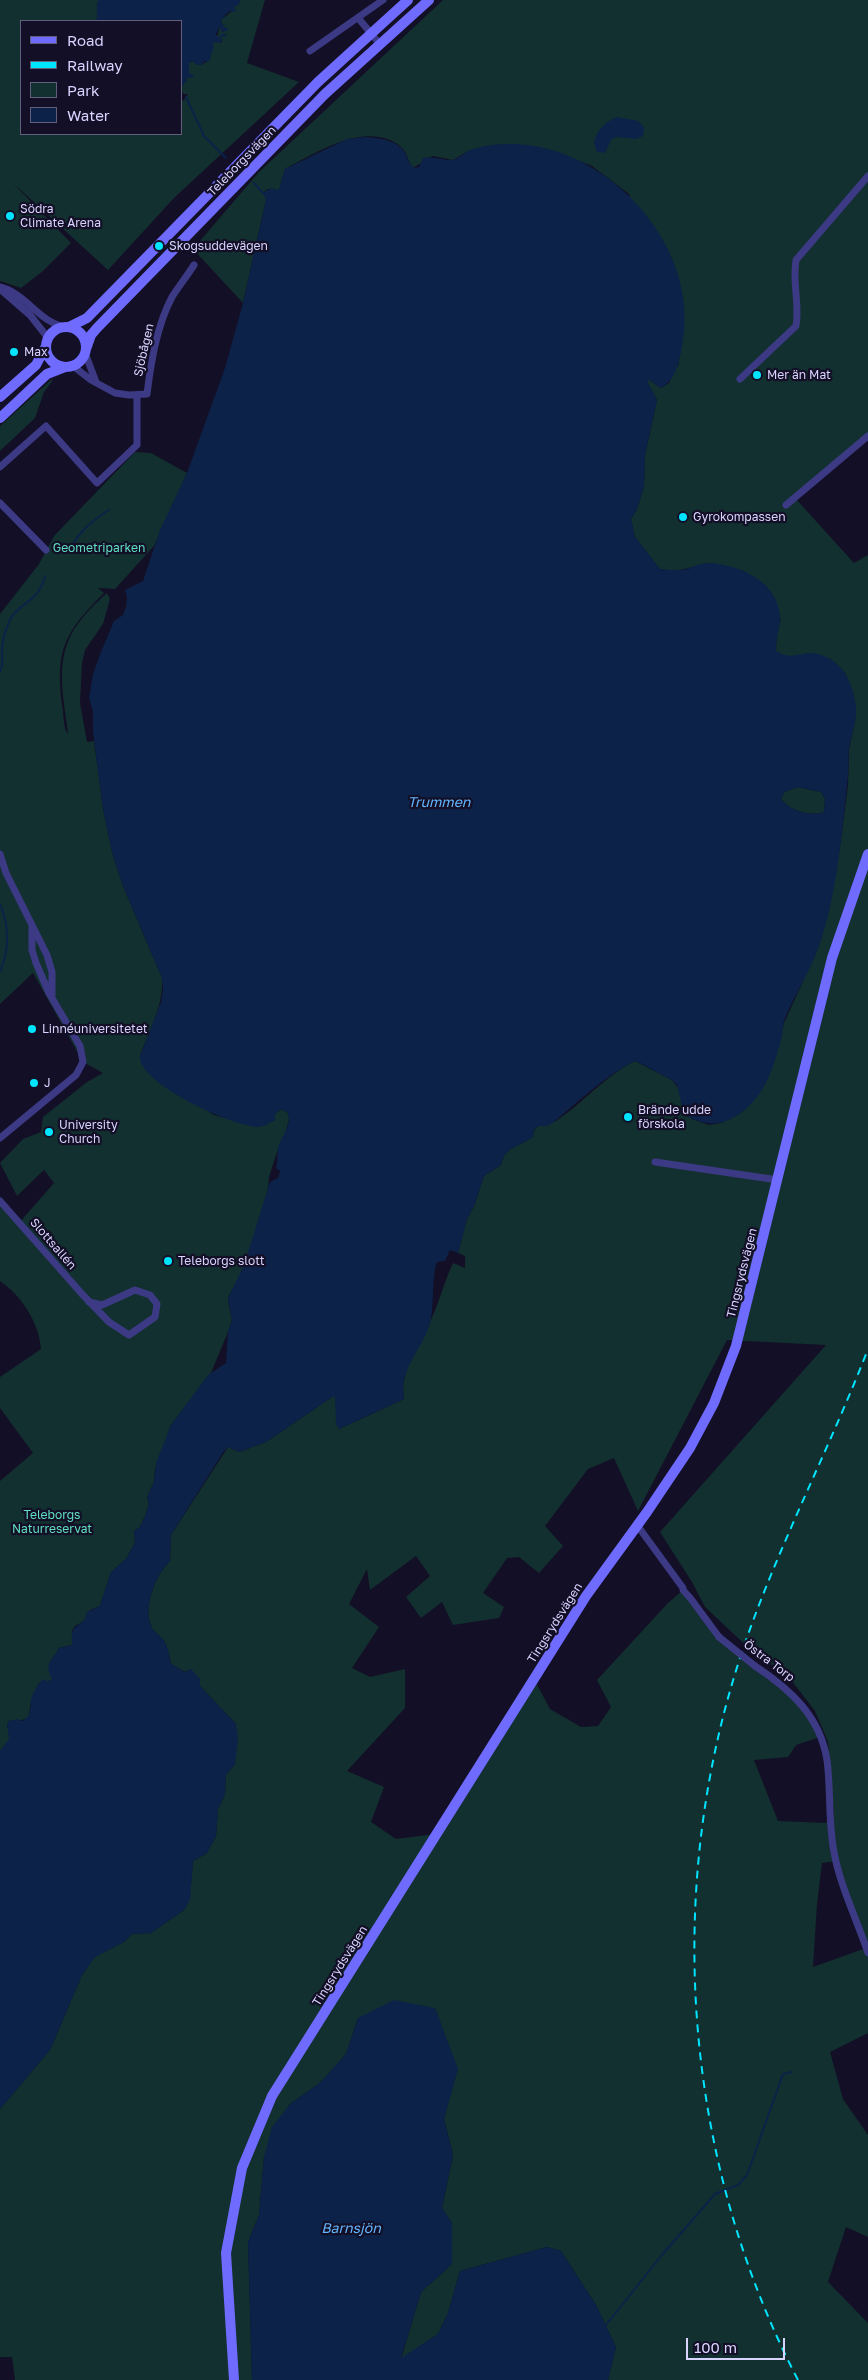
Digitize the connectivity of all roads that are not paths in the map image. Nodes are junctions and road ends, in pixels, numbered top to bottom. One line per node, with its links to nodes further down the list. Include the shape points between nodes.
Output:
1 (383, 0): 4 (street)
2 (408, 0): 5 (street, Teleborgsvägen)
3 (429, 0): 6 (street, Teleborgsvägen)
4 (359, 19): 5 (street); 7 (street)
5 (370, 32): 6 (street); 11 (street, Teleborgsvägen, via 122,284 86,318)
6 (380, 43): 13 (street, Teleborgsvägen, via 325,94 97,328)
7 (310, 51)
8 (868, 176): 15 (street, via 796,260 793,276 798,316 796,326)
9 (194, 265): 17 (street, Sjöbågen, via 172,297 166,312 153,356 147,394)
10 (0, 288): 11 (street, via 18,294 50,322); 12 (street, via 30,315)
11 (68, 327): 12 (street, via 57,329); 13 (street, via 83,336)
12 (47, 342): 14 (street, via 51,361); 18 (street, via 36,365)
13 (85, 351): 14 (street, via 79,362); 16 (street)
14 (69, 366): 16 (street, Sjöbågen); 19 (street, via 47,374)
15 (740, 379)
16 (96, 382): 17 (street, Sjöbågen, via 115,393)
17 (137, 395): 21 (street, via 138,445 96,483 46,426)
18 (0, 397)
19 (0, 418)
20 (868, 436): 23 (street)
21 (0, 467)
22 (0, 503): 24 (street)
23 (786, 506)
24 (46, 550)
25 (0, 854): 27 (street)
26 (868, 854): 31 (street, Tingsrydsvägen, via 832,958)
27 (32, 928): 28 (street, via 34,956); 28 (street, via 52,972)
28 (53, 1000): 29 (street, via 80,1046 83,1062 76,1075)
29 (0, 1138)
30 (655, 1162): 31 (street)
31 (778, 1180): 34 (street, Tingsrydsvägen, via 727,1374 690,1448)
32 (0, 1201): 33 (street, Slottsallén)
33 (89, 1302): 33 (street, Slottsallén, via 109,1322 129,1335 155,1317 157,1304 150,1295 135,1290 102,1305)
34 (637, 1525): 35 (street, Östra Torp, bridge, via 719,1637 782,1684 810,1715 827,1760 829,1821 836,1861); 36 (street, Tingsrydsvägen, via 586,1596 272,2096 242,2168 226,2253)
35 (868, 1953)
36 (234, 2380)

